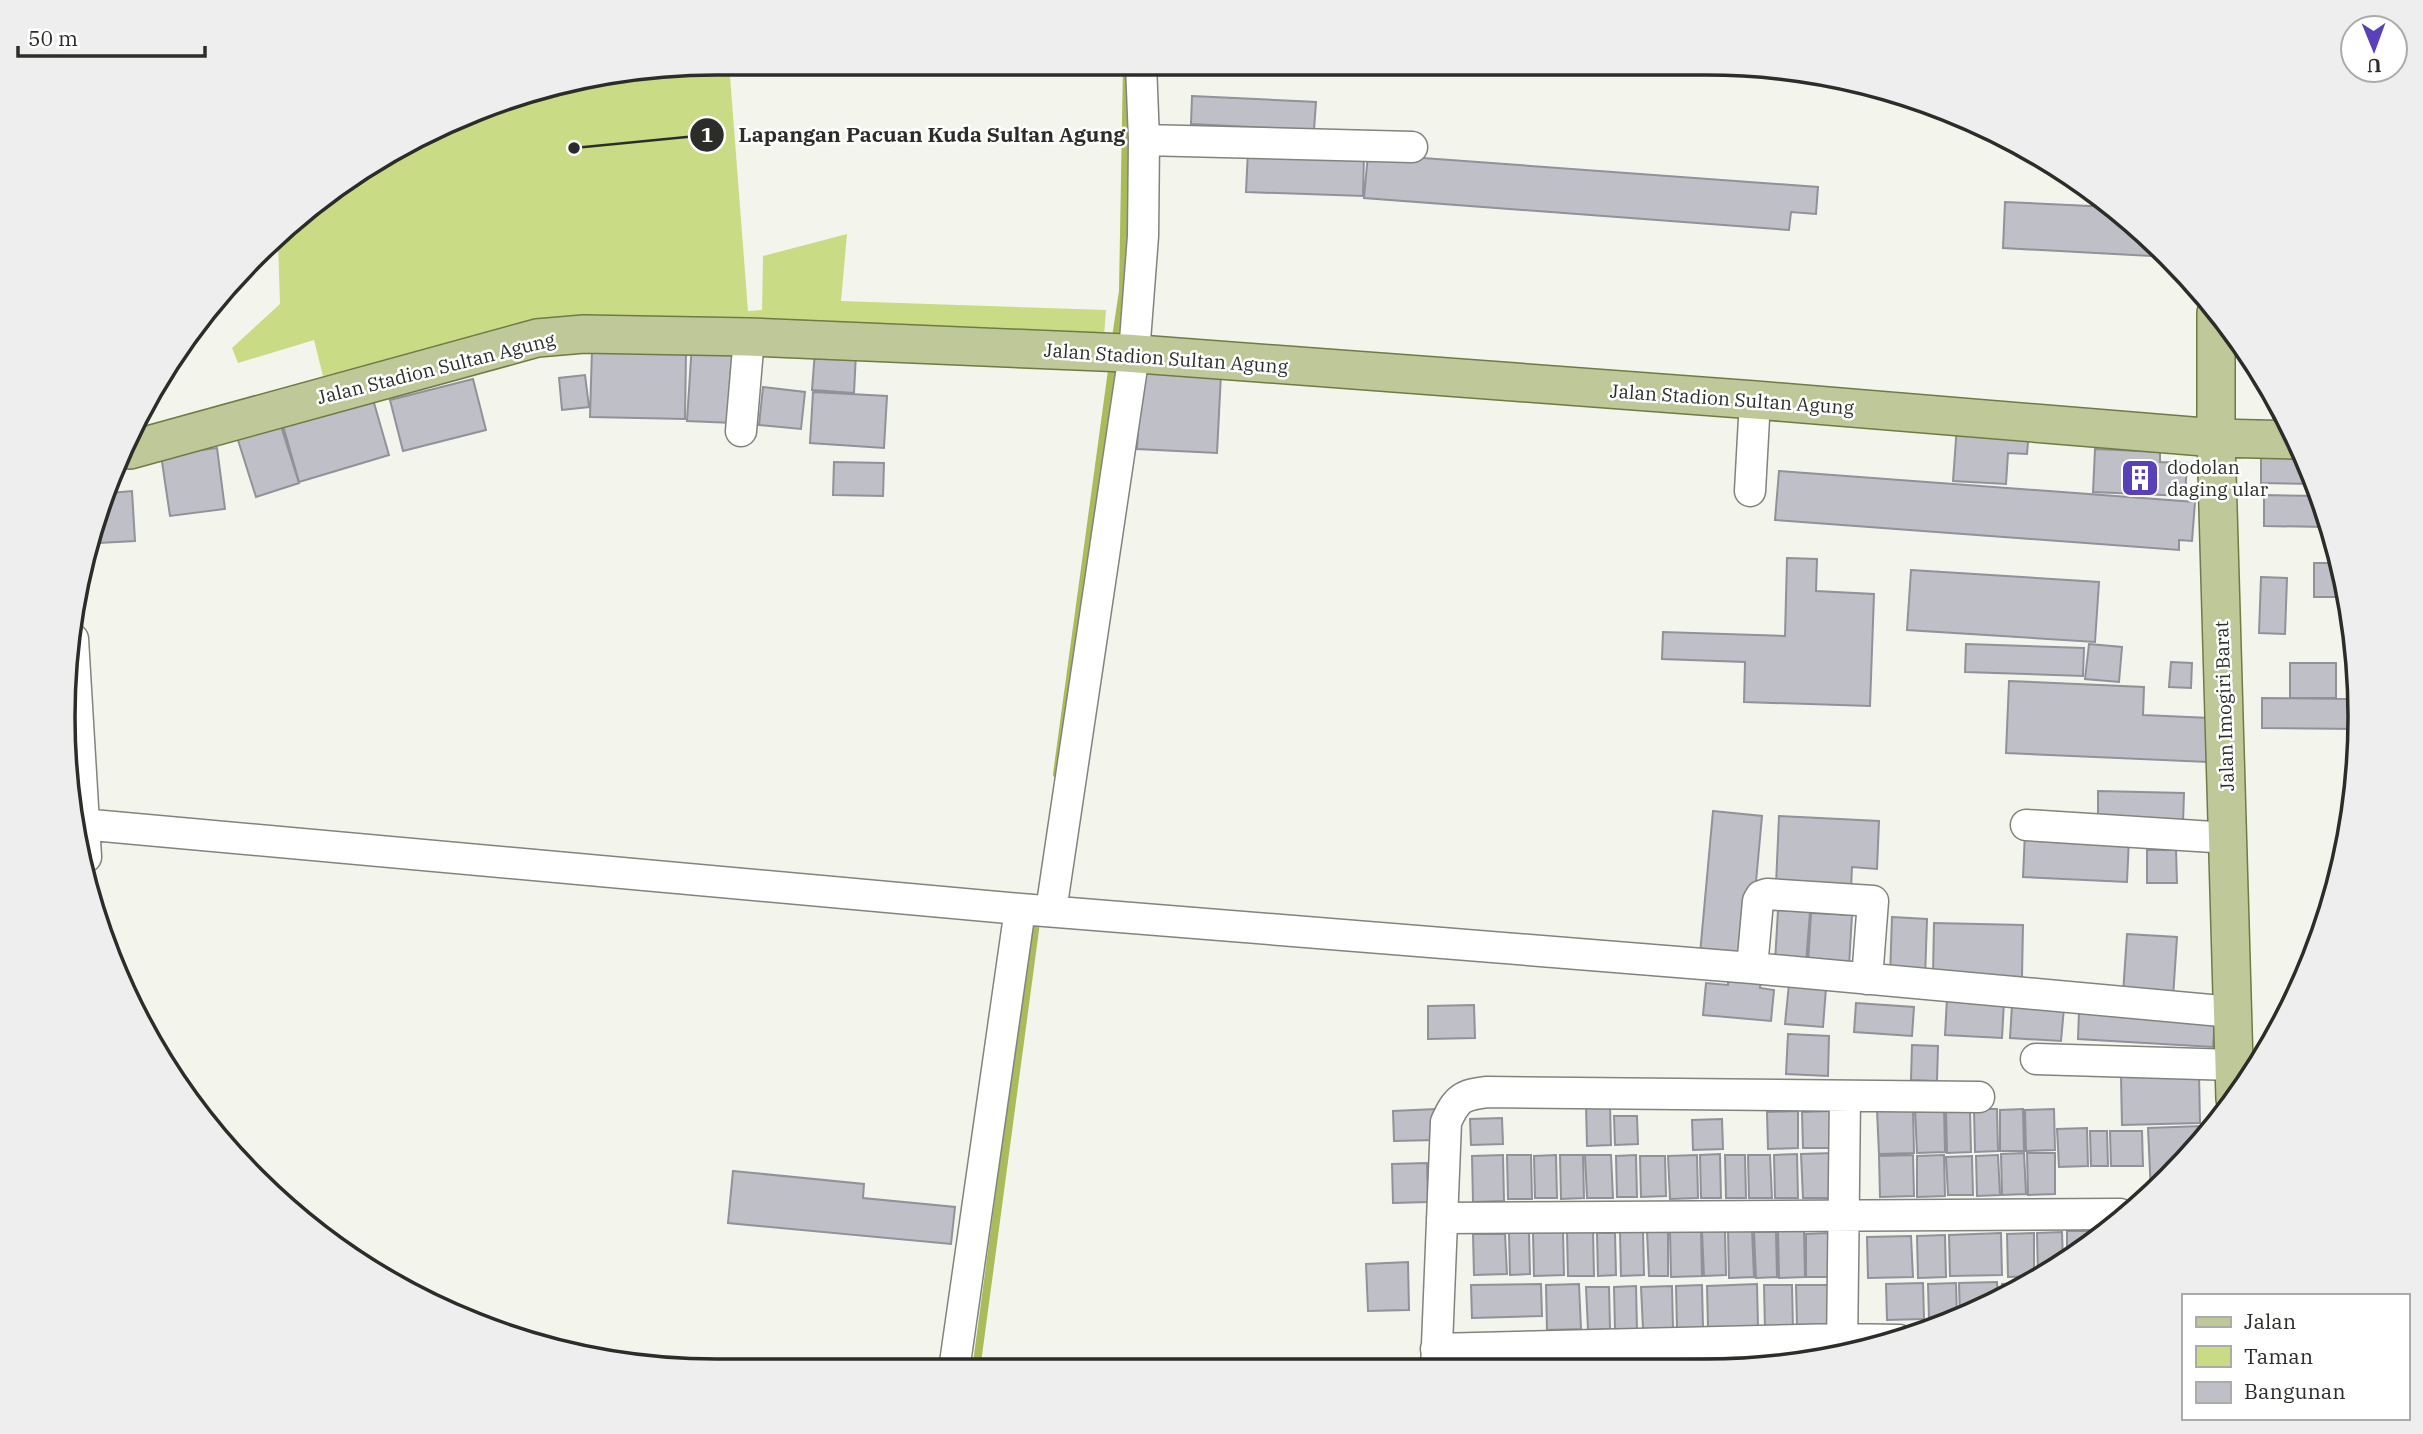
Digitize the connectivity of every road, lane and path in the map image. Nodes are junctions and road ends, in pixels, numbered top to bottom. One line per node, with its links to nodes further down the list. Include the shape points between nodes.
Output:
1 (1141, 75): 2 (street)
2 (1144, 140): 3 (street); 6 (street, via 1143,236)
3 (1412, 147)
4 (2216, 327): 9 (main road, Jalan Imogiri Barat)
5 (749, 337): 6 (main road, Jalan Stadion Sultan Agung); 8 (street); 11 (main road, Jalan Stadion Sultan Agung, via 584,334 537,338)
6 (1121, 353): 7 (main road, Jalan Stadion Sultan Agung); 16 (street)
7 (1755, 400): 9 (main road, Jalan Stadion Sultan Agung); 12 (street)
8 (741, 431)
9 (2216, 438): 10 (main road, Jalan Stadion Sultan Agung); 15 (main road, Jalan Imogiri Barat)
10 (2285, 440)
11 (134, 449)
12 (1750, 491)
13 (85, 825): 16 (street)
14 (2026, 825): 15 (street)
15 (2229, 838): 19 (main road, Jalan Imogiri Barat)
16 (1036, 910): 17 (street); 29 (street)
17 (1752, 968): 18 (street); 18 (street, via 1760,896 1873,901)
18 (1867, 979): 19 (street)
19 (2232, 1012): 21 (main road, Jalan Imogiri Barat)
20 (2036, 1059): 21 (street)
21 (2234, 1082)
22 (1845, 1097): 23 (street); 25 (street); 26 (street, via 1468,1094 1455,1103 1446,1122)
23 (1979, 1097)
24 (2111, 1214): 25 (street)
25 (1843, 1216): 26 (street); 27 (street)
26 (1442, 1218): 30 (street)
27 (1842, 1344)
28 (1834, 1345): 30 (street)
29 (956, 1359)
30 (1436, 1359)

